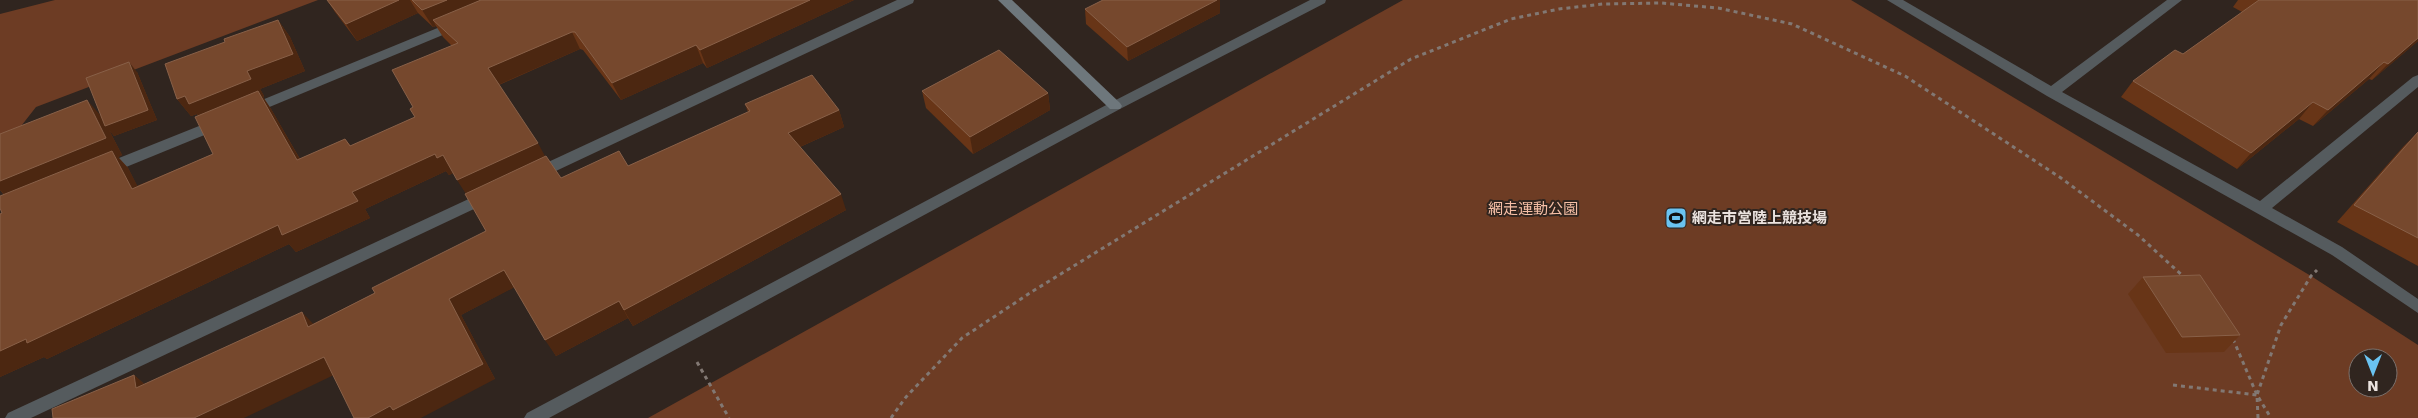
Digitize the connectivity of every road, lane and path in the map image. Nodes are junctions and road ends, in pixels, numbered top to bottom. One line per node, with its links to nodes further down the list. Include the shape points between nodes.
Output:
1 (908, 0): 11 (street)
2 (1004, 0): 9 (street)
3 (1320, 0): 9 (street)
4 (1894, 0): 8 (street)
5 (2176, 0): 8 (street)
6 (470, 19): 10 (street)
7 (2418, 80): 13 (street)
8 (2052, 93): 13 (street)
9 (1115, 106): 18 (street)
10 (92, 175)
11 (520, 182)
12 (502, 190): 21 (street)
13 (2261, 209): 14 (street)
14 (2338, 251): 16 (street); 20 (path, via 2311,276 2281,325)
15 (2188, 281): 24 (path, via 2138,235 2061,178 1905,76 1792,24 1718,8 1661,2 1603,4 1511,19 1411,59 962,338 906,397)
16 (2418, 307)
17 (2229, 331): 20 (path)
18 (683, 338): 22 (street); 23 (path)
19 (2173, 385): 20 (path)
20 (2257, 395): 25 (path); 26 (path)
21 (14, 418)
22 (533, 418)
23 (729, 418)
24 (891, 418)
25 (2258, 418)
26 (2271, 418)

